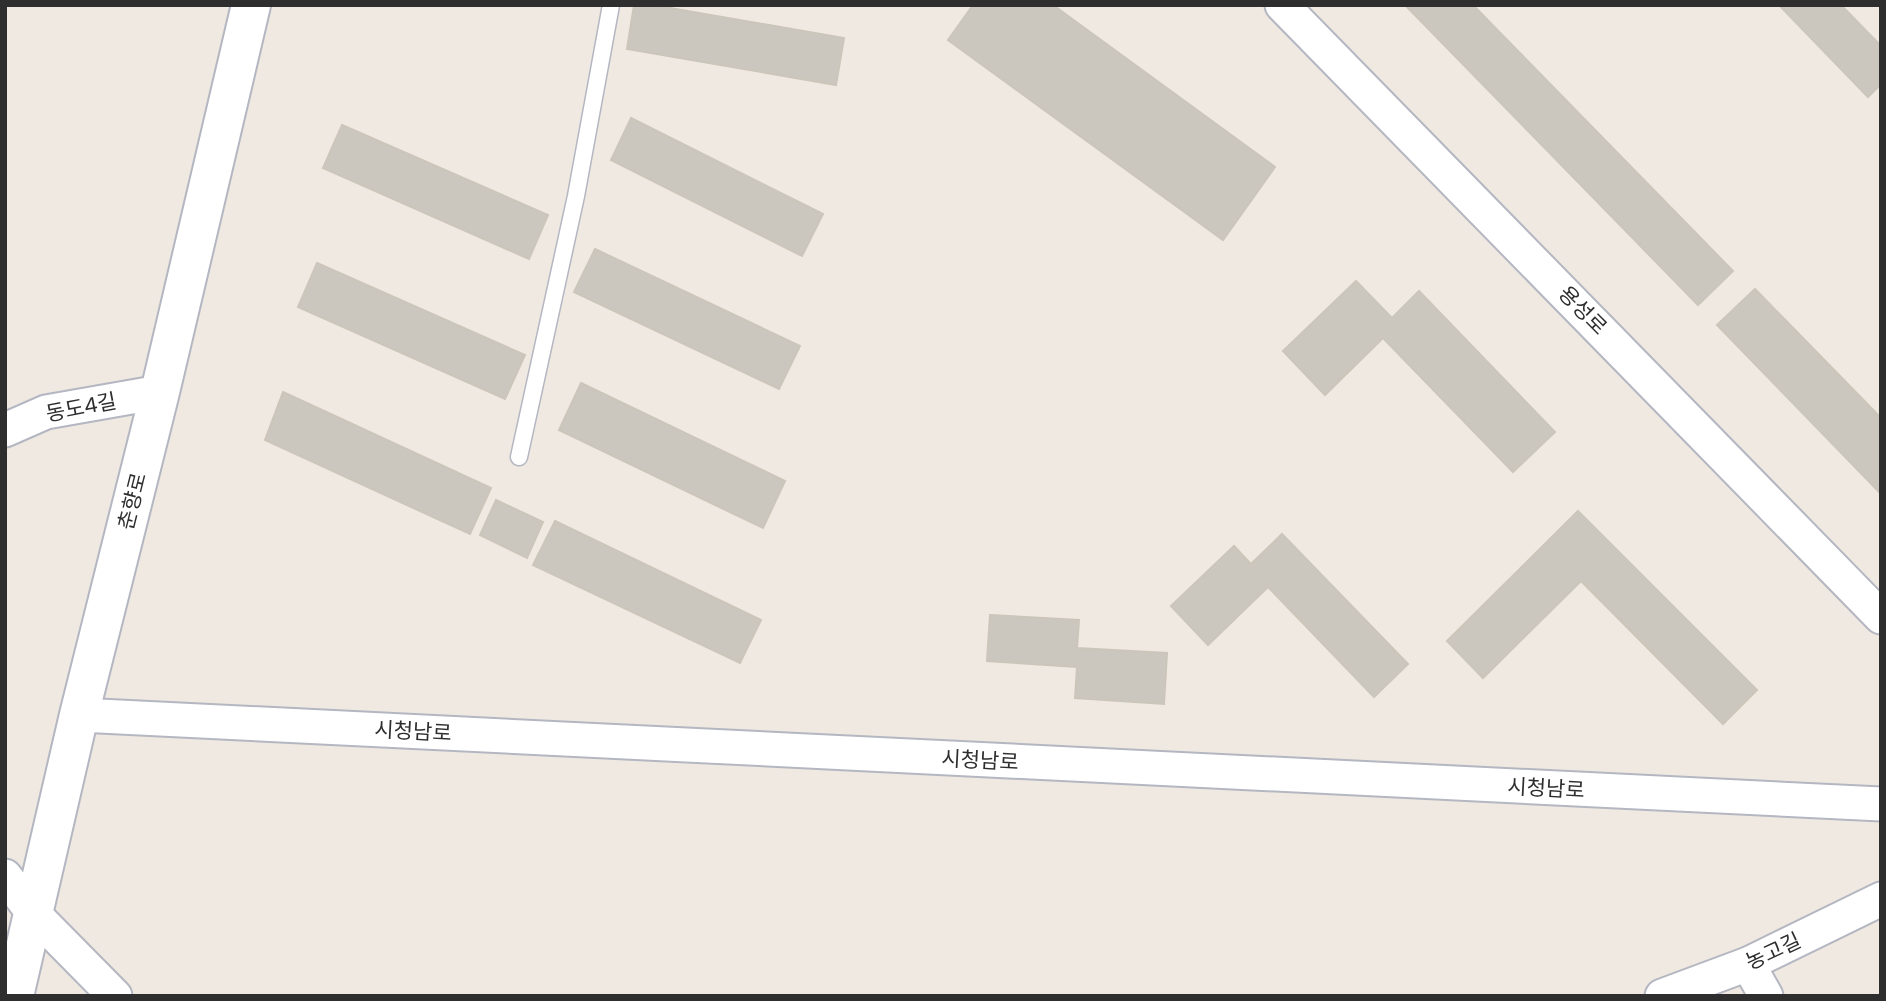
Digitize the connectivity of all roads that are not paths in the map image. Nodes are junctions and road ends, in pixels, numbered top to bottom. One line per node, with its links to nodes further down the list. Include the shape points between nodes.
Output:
1 (251, 5): 4 (street, 춘향로)
2 (611, 5): 6 (lane, via 576,196)
3 (1282, 5): 7 (street, 용성로)
4 (160, 392): 5 (street, 동도4길, via 46,412); 8 (street, 춘향로)
5 (5, 430)
6 (519, 457)
7 (1881, 617)
8 (79, 715): 9 (street, 시청남로); 12 (street, 춘향로)
9 (1881, 804)
10 (5, 876): 12 (street)
11 (1881, 899): 13 (street, 농고길)
12 (34, 914): 14 (street, 춘향로); 15 (street)
13 (1748, 964): 16 (street, 농고길); 17 (street)
14 (14, 996)
15 (116, 996)
16 (1662, 996)
17 (1766, 996)

